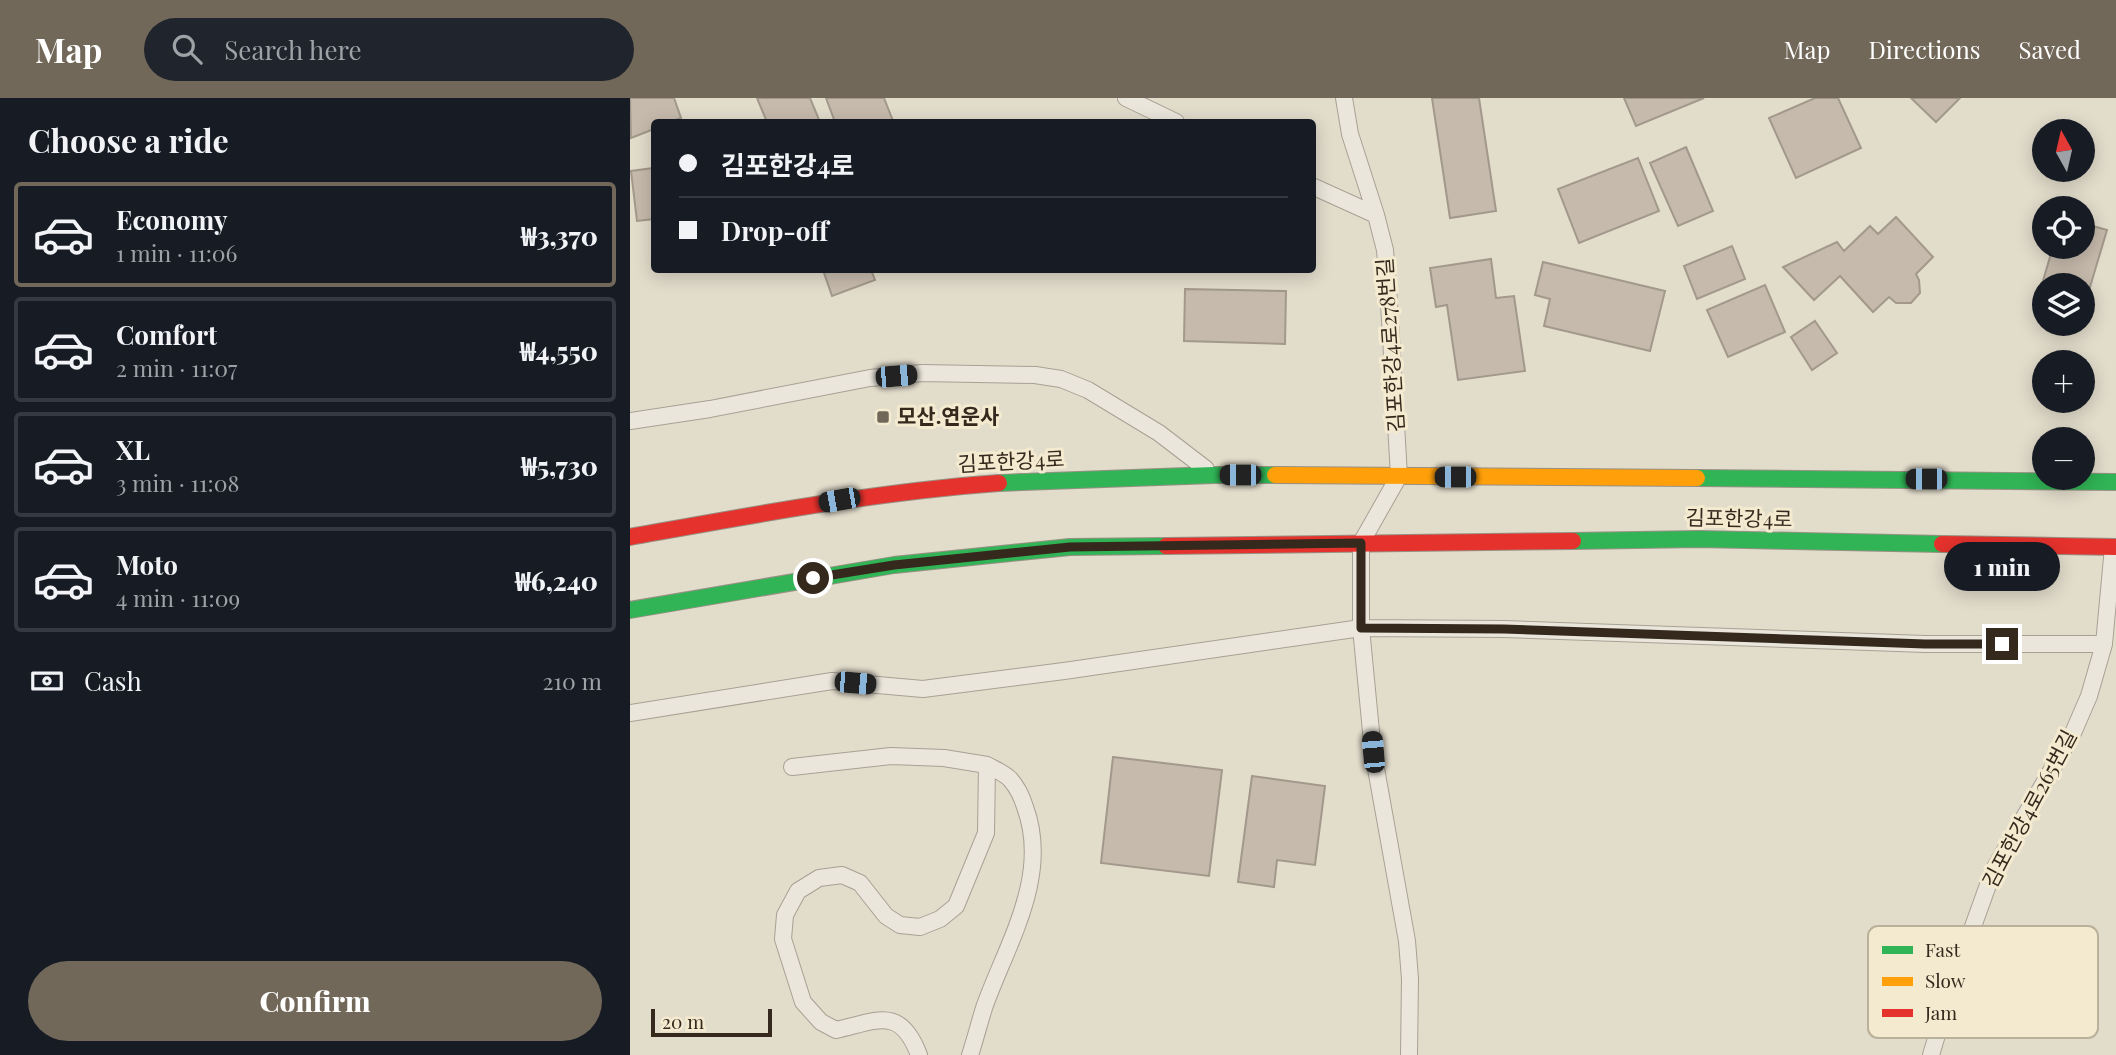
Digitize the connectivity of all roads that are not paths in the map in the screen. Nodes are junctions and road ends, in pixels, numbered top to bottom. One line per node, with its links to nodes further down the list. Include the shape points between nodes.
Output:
1 (1126, 98): 3 (lane)
2 (1344, 98): 5 (lane, 김포한강4로278번길, via 1349,134)
3 (1170, 119)
4 (1316, 188): 5 (lane)
5 (1376, 215): 8 (lane, 김포한강4로278번길, via 1385,250)
6 (630, 421): 7 (lane, via 870,378 922,373 1035,375 1070,383 1121,408)
7 (1214, 475): 8 (street, 김포한강4로); 10 (street, 김포한강4로, via 927,488)
8 (1399, 476): 9 (street, 김포한강4로); 11 (lane)
9 (2116, 482)
10 (630, 537)
11 (1361, 543): 12 (street, 김포한강4로, via 1699,539); 13 (street, 김포한강4로, via 1070,547 894,565); 14 (lane)
12 (2115, 547): 15 (lane, 김포한강4로265번길)
13 (630, 610)
14 (1361, 628): 15 (lane, via 1925,644); 16 (lane, via 923,689 832,681); 23 (lane, via 1373,752 1407,941)
15 (2104, 644): 19 (lane, 김포한강4로265번길, via 2073,733 1993,871)
16 (630, 713)
17 (987, 765): 18 (lane, via 891,756); 21 (lane, via 986,833 956,906 940,919 920,927 900,925 886,916 860,883 842,875 819,878 798,891 785,915 783,939 803,1002 821,1022 836,1030 880,1019 897,1023 912,1038); 22 (lane, via 1009,778 1021,795 1034,849 1017,926)
18 (792, 767)
19 (1973, 926)
20 (1936, 1038): 24 (lane, 김포한강4로265번길)
21 (919, 1055)
22 (970, 1055)
23 (1409, 1055)
24 (1931, 1055)

